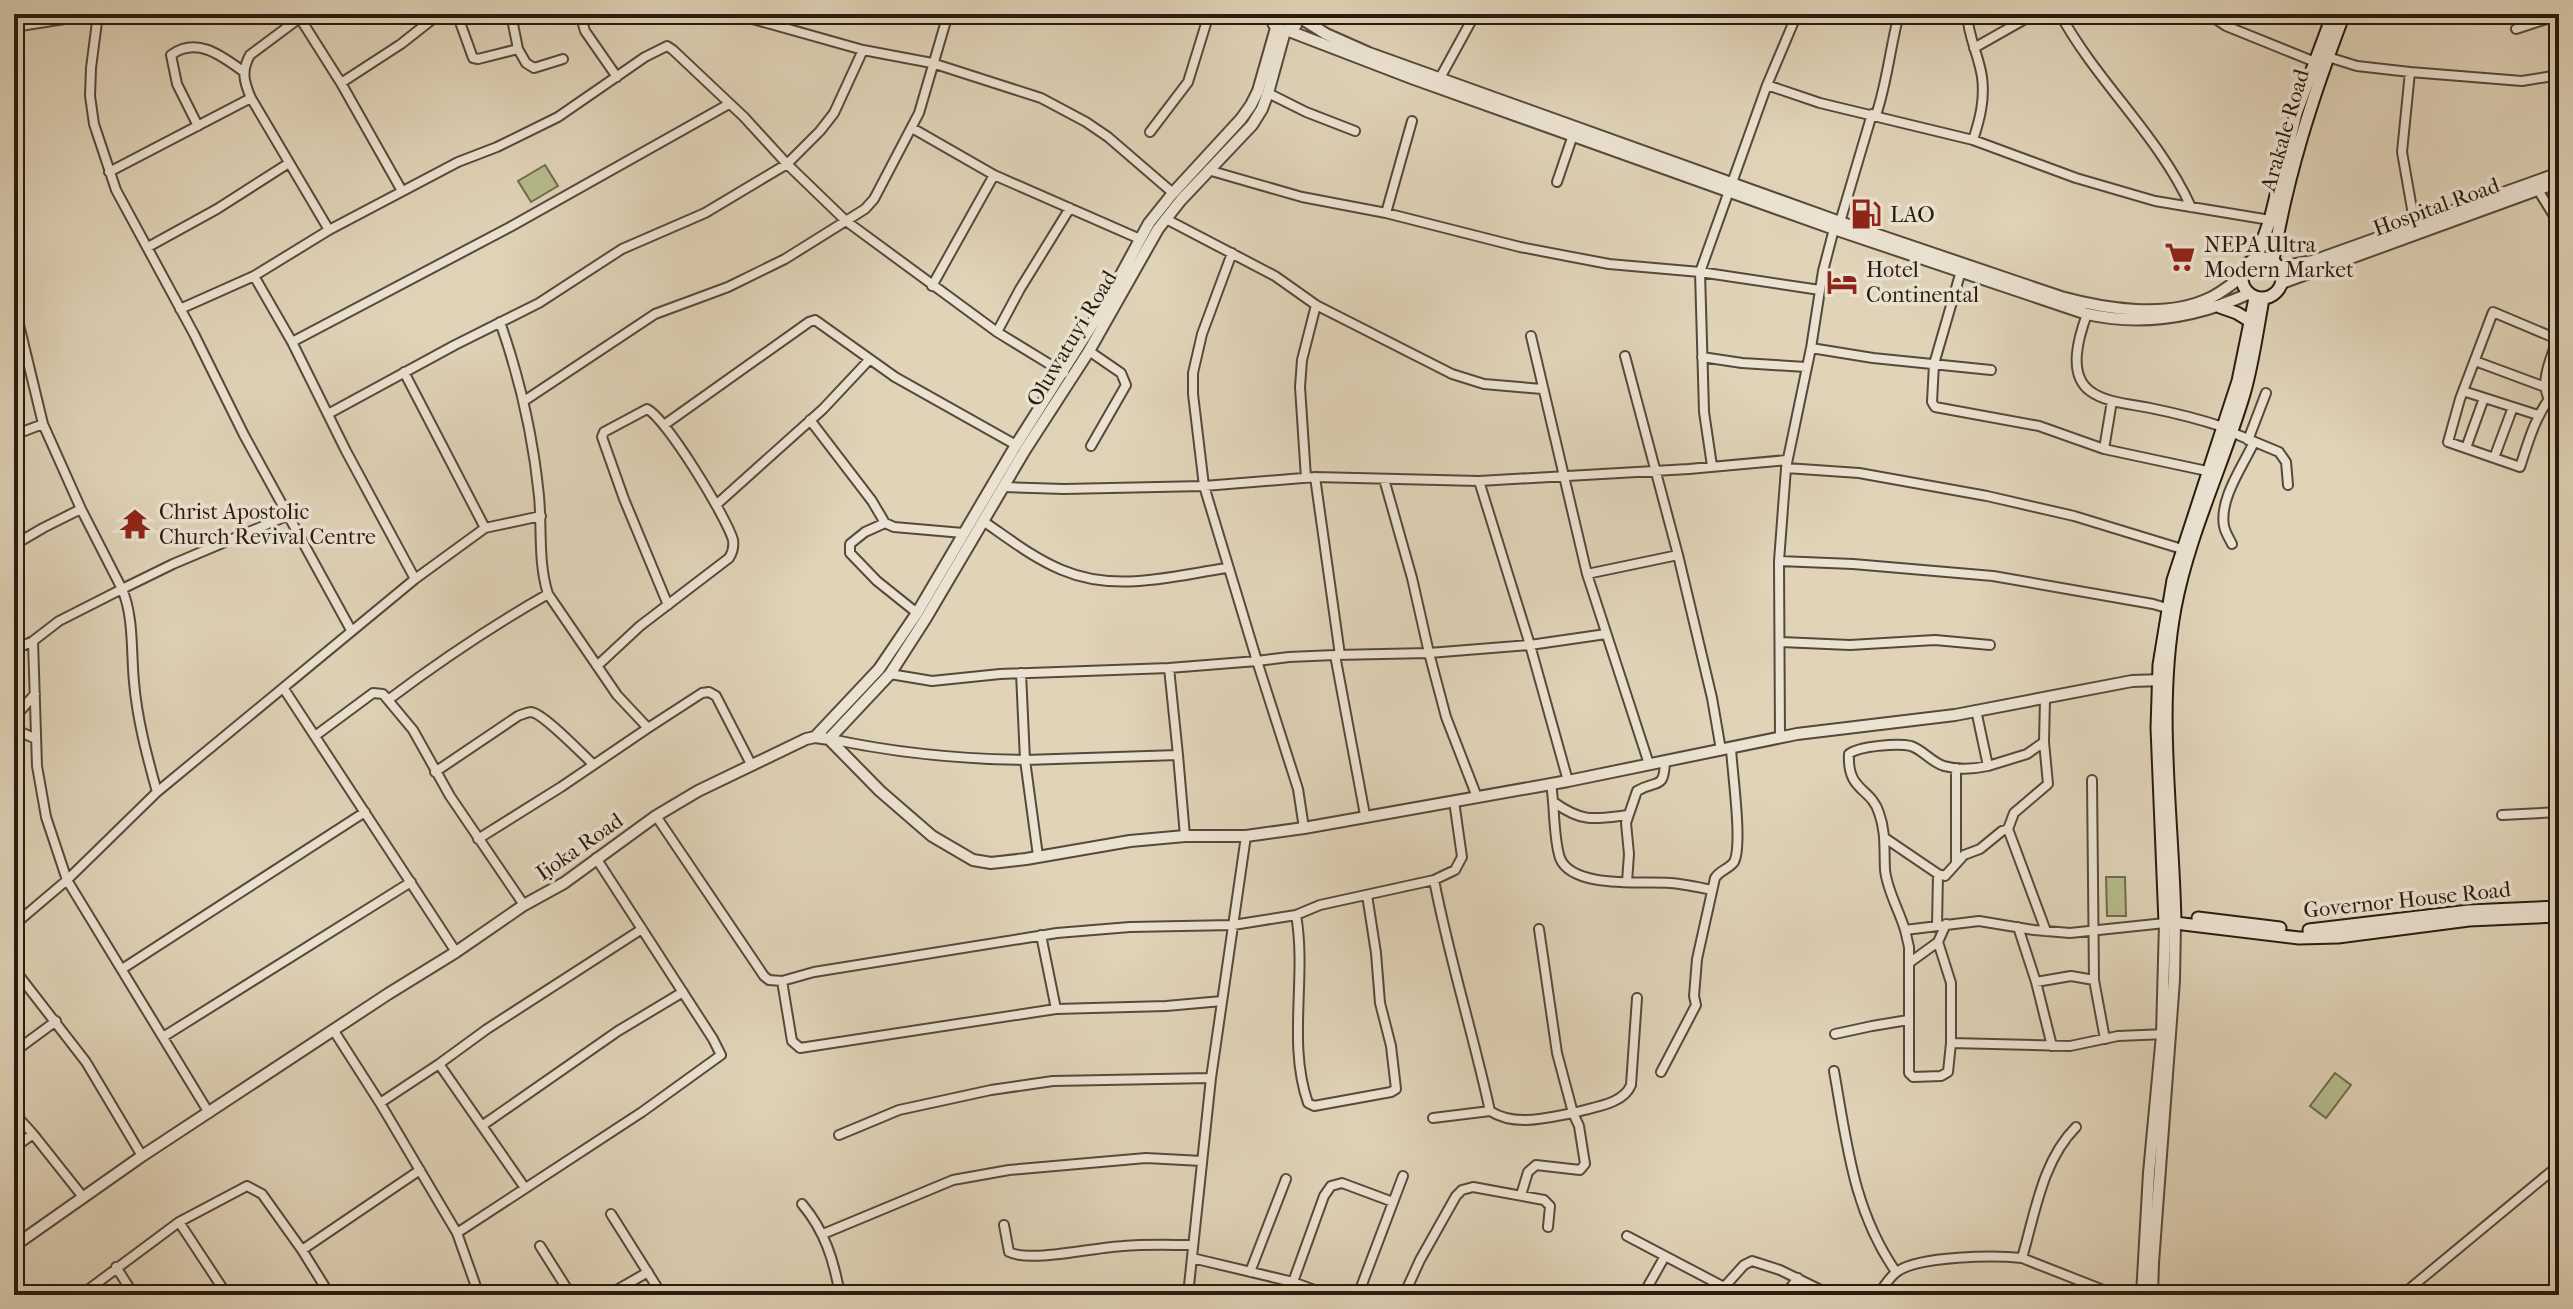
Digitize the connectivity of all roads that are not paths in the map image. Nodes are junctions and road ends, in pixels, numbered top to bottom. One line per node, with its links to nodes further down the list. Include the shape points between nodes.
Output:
1 (97, 14): 24 (street); 54 (street, via 90,96)
2 (439, 14): 38 (street)
3 (457, 14): 27 (street, via 473,58)
4 (511, 14): 27 (street)
5 (580, 14): 36 (street, via 585,31)
6 (735, 14): 28 (street)
7 (948, 14): 32 (street)
8 (1209, 14): 48 (street, via 1188,82)
9 (1260, 14): 23 (street)
10 (1475, 14): 37 (street)
11 (1797, 14): 39 (street)
12 (1899, 14): 43 (street)
13 (1967, 14): 26 (street)
14 (2034, 14): 26 (street)
15 (2072, 14): 22 (street)
16 (2208, 14): 31 (street)
17 (2333, 14): 31 (main road, Arakale Road)
18 (2344, 14): 29 (main road, Arakale Road)
19 (301, 15): 33 (street, via 250,55); 38 (street)
20 (1296, 15): 23 (street, via 1296,25); 37 (street, via 1349,45)
21 (2559, 15): 25 (street)
22 (2062, 17): 63 (street)
23 (1279, 25): 40 (street); 49 (street)
24 (14, 27)
25 (2516, 29)
26 (1974, 48): 50 (street, via 1983,93)
27 (518, 49): 30 (street, via 534,68)
28 (863, 50): 32 (street); 52 (street, via 834,113)
29 (2328, 57): 34 (street); 77 (main road, Arakale Road, via 2281,212)
30 (563, 59)
31 (2315, 62): 67 (main road, Arakale Road, via 2296,113)
32 (932, 63): 46 (street); 62 (street, via 1060,107 1108,137)
33 (244, 72): 41 (street); 45 (street, via 198,45 174,51 177,84)
34 (2410, 72): 35 (street, via 2522,81); 71 (street, via 2402,152)
35 (2559, 75)
36 (617, 77): 42 (street, via 667,46); 61 (street, via 558,117)
37 (1440, 78): 59 (street)
38 (341, 83): 61 (street)
39 (1767, 85): 43 (street); 59 (street)
40 (1263, 92): 47 (street); 53 (street, Oluwatuyi Road, via 1262,109 1252,125); 62 (street, Oluwatuyi Road)
41 (251, 98): 45 (street); 51 (street)
42 (729, 104): 52 (street); 95 (street)
43 (1874, 115): 50 (street); 69 (street)
44 (1412, 121): 65 (street)
45 (198, 126): 54 (street)
46 (912, 128): 56 (street); 68 (street, via 874,199)
47 (1355, 131)
48 (1150, 132)
49 (1573, 135): 57 (street); 59 (street)
50 (1973, 140): 63 (street, via 2076,178)
51 (289, 163): 72 (street); 74 (street)
52 (787, 164): 68 (street); 92 (street, via 705,213 622,249)
53 (1208, 170): 65 (street, via 1302,197); 66 (street, Oluwatuyi Road)
54 (109, 172): 74 (street)
55 (2559, 173): 71 (street, Hospital Road)
56 (994, 175): 64 (street); 83 (street)
57 (1557, 182)
58 (2559, 182): 60 (street, Hospital Road)
59 (1730, 186): 69 (street); 79 (street)
60 (2538, 190): 70 (street); 82 (street, Hospital Road)
61 (402, 191): 72 (street)
62 (1173, 193): 73 (street, Oluwatuyi Road)
63 (2191, 207): 67 (street)
64 (1070, 208): 73 (street); 93 (street)
65 (1386, 213): 79 (street, via 1577,259)
66 (1166, 219): 75 (street); 97 (street, Oluwatuyi Road)
67 (2270, 220): 76 (main road, Arakale Road)
68 (846, 221): 83 (street); 114 (street, via 757,273 655,314)
69 (1837, 224): 78 (street); 81 (street, via 2061,297 2123,310 2181,307 2209,299); 84 (street)
70 (2559, 224)
71 (2415, 226): 77 (street, Hospital Road, via 2313,261)
72 (329, 230): 80 (street)
73 (1140, 239): 106 (street, Oluwatuyi Road)
74 (148, 247): 89 (street)
75 (1232, 253): 87 (street); 139 (street, via 1193,373)
76 (2256, 258): 77 (main road); 81 (main road)
77 (2276, 264): 82 (main road)
78 (1961, 271): 90 (street); 102 (street)
79 (1700, 272): 84 (street); 99 (street)
80 (254, 276): 89 (street); 95 (street)
81 (2241, 278): 85 (main road)
82 (2282, 283): 85 (main road, via 2278,291)
83 (932, 286): 93 (street)
84 (1820, 290): 96 (street)
85 (2256, 297): 88 (street); 91 (main road); 122 (main road, via 2244,393)
86 (14, 304): 120 (street)
87 (1316, 305): 108 (street, via 1452,374 1484,384); 134 (street, via 1300,387)
88 (2220, 307): 90 (street, via 2139,319); 91 (main road)
89 (180, 309): 143 (street)
90 (2087, 314): 115 (street, via 2078,346 2079,375 2090,391)
91 (2250, 321): 122 (main road)
92 (500, 322): 105 (street); 114 (street)
93 (997, 332): 106 (street)
94 (1531, 336): 108 (street)
95 (292, 342): 117 (street)
96 (1811, 348): 102 (street); 103 (street)
97 (1089, 351): 126 (street, via 1121,373 1126,385); 140 (street, Oluwatuyi Road)
98 (1625, 356): 132 (street)
99 (1702, 357): 103 (street); 131 (street)
100 (869, 360): 119 (street); 121 (street, via 815,320); 125 (street)
101 (2475, 361): 107 (street); 107 (street, via 2493,312 2557,339); 109 (street)
102 (1934, 364): 104 (street); 128 (street, via 1935,407 2039,426)
103 (1806, 367): 130 (street)
104 (1991, 370)
105 (404, 372): 117 (street); 147 (street)
106 (1064, 373): 125 (street, Oluwatuyi Road)
107 (2545, 387): 113 (street)
108 (1542, 389): 135 (street)
109 (2463, 391): 112 (street); 127 (street, via 2448,442)
110 (2266, 393): 124 (street)
111 (2559, 397): 113 (street)
112 (2484, 398): 116 (street); 127 (street)
113 (2549, 399): 118 (street)
114 (524, 401): 144 (street)
115 (2112, 401): 122 (street, via 2200,419); 128 (street)
116 (2513, 407): 118 (street); 129 (street)
117 (328, 414): 156 (street)
118 (2538, 415): 129 (street, via 2520,467)
119 (810, 420): 141 (street); 146 (street)
120 (43, 424): 123 (street); 142 (street)
121 (664, 425): 141 (street); 159 (street, via 647,409 602,437)
122 (2227, 430): 124 (street); 133 (main road); 160 (main road)
123 (14, 435)
124 (2251, 441): 138 (street, via 2279,452 2286,462); 149 (street, via 2226,507 2224,529)
125 (1016, 445): 148 (street, Oluwatuyi Road)
126 (1091, 446)
127 (2466, 448): 129 (street)
128 (2104, 449): 133 (street)
129 (2494, 458)
130 (1787, 464): 131 (street); 151 (street, via 1987,496); 153 (street)
131 (1712, 466): 132 (street)
132 (1657, 470): 135 (street); 152 (street)
133 (2207, 471): 151 (main road)
134 (1311, 477): 136 (street); 139 (street); 170 (street)
135 (1565, 477): 137 (street); 155 (street)
136 (1384, 479): 137 (street); 169 (street)
137 (1479, 481): 166 (street)
138 (2288, 485)
139 (1204, 486): 140 (street); 154 (street)
140 (1004, 487): 145 (street, Oluwatuyi Road)
141 (716, 505): 159 (street, via 733,550)
142 (81, 509): 150 (street); 157 (street)
143 (289, 515): 157 (street); 162 (street)
144 (541, 516): 147 (street); 158 (street)
145 (983, 521): 154 (street, via 1047,563 1080,577 1138,582); 161 (street, Oluwatuyi Road)
146 (885, 523): 148 (street); 161 (street, via 850,544 850,553)
147 (485, 528): 156 (street)
148 (963, 533): 161 (street, Oluwatuyi Road)
149 (2232, 544)
150 (14, 545)
151 (2182, 549): 160 (main road)
152 (1678, 555): 155 (street); 191 (street)
153 (1779, 561): 160 (street, via 1993,576); 165 (street)
154 (1227, 568): 171 (street)
155 (1587, 574): 163 (street)
156 (415, 579): 162 (street)
157 (122, 589): 164 (street, via 59,621); 204 (street, via 139,716)
158 (548, 594): 172 (street); 180 (street)
159 (668, 605): 172 (street)
160 (2171, 610): 176 (main road)
161 (921, 616): 175 (street); 186 (street)
162 (351, 630): 177 (street)
163 (1606, 634): 166 (street); 196 (street)
164 (33, 641): 168 (street); 178 (street)
165 (1781, 642): 167 (street, via 1935,640); 187 (street)
166 (1530, 645): 169 (street); 202 (street)
167 (1990, 645)
168 (14, 650)
169 (1429, 653): 170 (street); 205 (street, via 1446,717)
170 (1338, 655): 171 (street); 210 (street)
171 (1257, 661): 173 (street); 214 (street, via 1298,789)
172 (597, 666): 183 (street)
173 (1169, 668): 174 (street); 192 (street)
174 (1021, 673): 175 (street, via 932,681); 193 (street)
175 (890, 674): 189 (street)
176 (2161, 680): 179 (street); 234 (main road)
177 (284, 689): 185 (street); 204 (street)
178 (35, 694): 182 (street); 188 (street)
179 (2045, 699): 181 (street); 190 (street)
180 (388, 700): 185 (street, via 373,693); 200 (street, via 413,730)
181 (1976, 710): 187 (street); 198 (street)
182 (14, 718)
183 (648, 728): 195 (street); 197 (street, via 709,692 716,696)
184 (14, 729): 188 (street)
185 (315, 736): 208 (street)
186 (815, 737): 189 (street); 197 (street, Ijoka Road)
187 (1780, 738): 191 (street)
188 (36, 739): 224 (street, via 46,817)
189 (829, 739): 193 (street, via 872,749); 220 (street, via 910,817 956,852 991,863)
190 (2044, 742): 198 (street, via 2027,754); 215 (street, via 2048,784 2014,813)
191 (1726, 749): 194 (street); 228 (street, via 1737,813 1736,855 1718,873)
192 (1178, 755): 193 (street); 216 (street)
193 (1025, 760): 220 (street)
194 (1665, 761): 196 (street); 211 (street, via 1661,783 1637,791)
195 (593, 764): 200 (street, via 530,712); 219 (street)
196 (1649, 764): 202 (street)
197 (752, 766): 213 (street, Ijoka Road)
198 (1988, 766): 199 (street)
199 (1956, 768): 218 (street, via 1942,766 1912,746 1852,751 1850,775 1878,809); 222 (street)
200 (435, 772): 219 (street)
201 (2092, 780): 243 (street)
202 (1568, 781): 203 (street)
203 (1551, 784): 205 (street); 207 (street)
204 (157, 792): 224 (street)
205 (1477, 797): 206 (street)
206 (1454, 801): 210 (street); 225 (street, via 1462,857 1455,870)
207 (1555, 803): 211 (street, via 1579,818); 227 (street, via 1560,860 1584,877)
208 (365, 812): 226 (street); 249 (street)
209 (2559, 812): 212 (street)
210 (1365, 815): 214 (street)
211 (1628, 815): 227 (street)
212 (2502, 815)
213 (656, 816): 221 (street, Ijoka Road); 251 (street, via 764,976)
214 (1304, 828): 217 (street)
215 (2008, 829): 222 (street); 242 (street)
216 (1185, 836): 217 (street); 220 (street)
217 (1246, 836): 236 (street)
218 (1885, 838): 223 (street); 241 (street, via 1888,883)
219 (478, 839): 230 (street)
220 (1038, 856)
221 (596, 858): 230 (street, Ijoka Road); 239 (street)
222 (1956, 862): 223 (street, via 1949,874)
223 (1938, 874): 237 (street)
224 (67, 880): 235 (street); 249 (street)
225 (1434, 880): 229 (street); 272 (street)
226 (411, 882): 246 (street); 262 (street)
227 (1627, 882): 228 (street)
228 (1712, 890): 269 (street, via 1697,959 1696,1005)
229 (1367, 895): 232 (street); 232 (street, via 1380,1003 1396,1078 1391,1092 1308,1103 1300,1069)
230 (524, 905): 246 (street, Ijoka Road)
231 (2559, 907): 234 (main road, Governor House Road, via 2469,911 2301,930)
232 (1296, 915): 236 (street)
233 (2559, 916): 234 (main road, Governor House Road, via 2299,938)
234 (2170, 919): 243 (street); 261 (street)
235 (14, 925)
236 (1233, 925): 244 (street); 255 (street)
237 (1941, 925): 238 (street, via 1979,921); 241 (street); 245 (street)
238 (2018, 927): 242 (street); 252 (street)
239 (642, 929): 253 (street); 267 (street)
240 (1539, 929): 275 (street, via 1557,1053)
241 (1905, 930): 247 (street)
242 (2046, 931): 243 (street)
243 (2094, 932): 250 (street)
244 (1041, 935): 251 (street); 256 (street)
245 (1938, 942): 247 (street); 264 (street, via 1951,983)
246 (456, 952): 259 (street, Ijoka Road)
247 (1909, 963): 257 (street)
248 (14, 969): 258 (street)
249 (122, 969): 262 (street)
250 (2094, 980): 252 (street, via 2071,976); 263 (street)
251 (782, 981): 256 (street, via 792,1041 800,1048)
252 (2036, 982): 265 (street)
253 (683, 992): 277 (street); 288 (street, via 721,1052 719,1059)
254 (1637, 998): 275 (street, via 1628,1092)
255 (1222, 1001): 256 (street); 270 (street)
256 (1056, 1009)
257 (1908, 1020): 260 (street); 264 (street, via 1913,1077 1948,1072)
258 (56, 1021): 266 (street); 282 (street)
259 (334, 1031): 271 (street); 274 (street, Ijoka Road)
260 (1835, 1034)
261 (2166, 1034): 263 (street); 333 (street, via 2149,1173); 334 (street)
262 (163, 1037): 274 (street)
263 (2105, 1039): 265 (street)
264 (1951, 1043): 265 (street)
265 (2052, 1046)
266 (14, 1052)
267 (439, 1064): 271 (street); 277 (street)
268 (1834, 1071): 310 (street, via 1859,1198 1868,1226)
269 (1661, 1072)
270 (1211, 1078): 280 (street, via 1053,1081 991,1090 899,1110); 283 (street)
271 (380, 1103): 285 (street)
272 (1490, 1111): 275 (street, via 1527,1120); 276 (street)
273 (14, 1113): 279 (street)
274 (209, 1113): 282 (street, Ijoka Road)
275 (1573, 1113): 289 (street, via 1583,1168 1536,1165 1528,1172)
276 (1433, 1118)
277 (483, 1125): 288 (street)
278 (2076, 1127): 306 (street, via 2054,1156)
279 (33, 1134): 281 (street); 290 (street)
280 (839, 1135)
281 (14, 1148)
282 (142, 1156): 290 (street, Ijoka Road)
283 (1202, 1161): 298 (street, via 1146,1158 969,1176); 300 (street)
284 (2559, 1165): 335 (street)
285 (420, 1170): 297 (street); 303 (street)
286 (1403, 1176): 291 (street)
287 (1286, 1179): 309 (street)
288 (525, 1188): 297 (street)
289 (1521, 1195): 296 (street, via 1548,1202); 326 (street, via 1462,1190)
290 (83, 1197): 301 (street, Ijoka Road)
291 (1393, 1202): 312 (street, via 1342,1183 1331,1186); 325 (street)
292 (802, 1204): 298 (street)
293 (611, 1214): 308 (street)
294 (179, 1222): 303 (street, via 247,1186 262,1194); 307 (street); 316 (street)
295 (1004, 1225): 300 (street, via 1014,1255)
296 (1548, 1227)
297 (457, 1233): 318 (street)
298 (823, 1234): 322 (street)
299 (1627, 1236): 304 (street)
300 (1193, 1245): 305 (street)
301 (14, 1246)
302 (540, 1246): 319 (street)
303 (302, 1250): 317 (street)
304 (1665, 1256): 313 (street); 327 (street)
305 (1192, 1258): 309 (street); 323 (street)
306 (2022, 1258): 310 (street, via 1976,1257); 332 (street)
307 (116, 1267): 314 (street); 315 (street)
308 (648, 1272): 320 (street); 321 (street)
309 (1250, 1272): 312 (street)
310 (1896, 1272): 331 (street)
311 (1798, 1278): 313 (street, via 1752,1261); 329 (street); 330 (street)
312 (1293, 1282): 324 (street)
313 (1724, 1287): 328 (street)
314 (81, 1295)
315 (134, 1295)
316 (227, 1295)
317 (330, 1295)
318 (479, 1295)
319 (571, 1295)
320 (608, 1295)
321 (662, 1295)
322 (840, 1295)
323 (1188, 1295)
324 (1328, 1295)
325 (1358, 1295)
326 (1404, 1295)
327 (1643, 1295)
328 (1717, 1295)
329 (1785, 1295)
330 (1831, 1295)
331 (1878, 1295)
332 (2116, 1295)
333 (2142, 1295)
334 (2152, 1295)
335 (2402, 1295)

